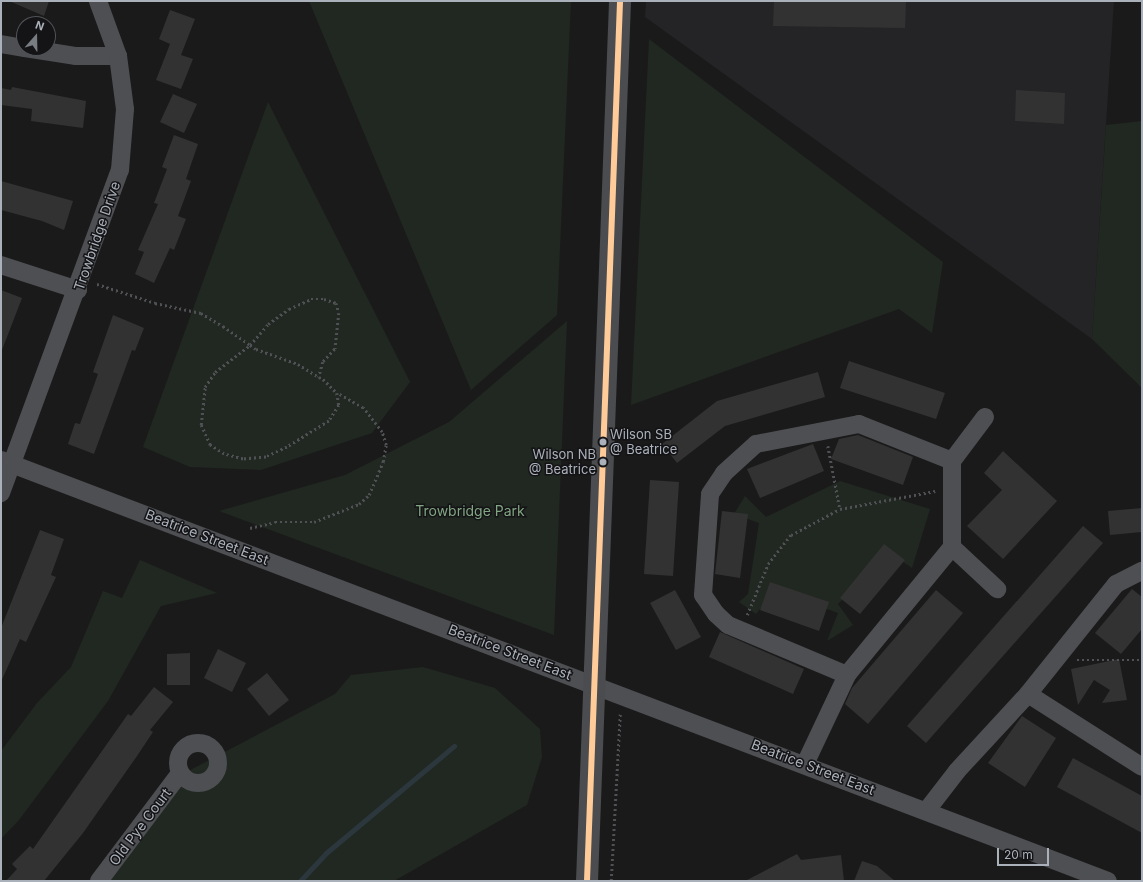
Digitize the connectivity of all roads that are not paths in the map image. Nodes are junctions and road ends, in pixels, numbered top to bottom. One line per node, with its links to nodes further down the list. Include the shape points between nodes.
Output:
1 (98, 1): 6 (street, Trowbridge Drive)
2 (620, 1): 17 (main road)
3 (1, 44): 4 (street)
4 (16, 47)
5 (56, 53): 6 (street, via 76,56)
6 (118, 56): 8 (street, Trowbridge Drive, via 125,109 120,170)
7 (1, 265): 8 (street)
8 (80, 284): 11 (street, Trowbridge Drive)
9 (985, 417): 10 (street)
10 (952, 461): 13 (street); 16 (street, via 859,424 756,444 724,473 710,494 703,595 716,614 741,631)
11 (7, 462): 12 (street, Trowbridge Drive); 17 (street, Beatrice Street East)
12 (1, 493)
13 (952, 547): 15 (street); 16 (street)
14 (1142, 571): 18 (street, via 1116,584)
15 (997, 590)
16 (847, 675): 19 (street)
17 (594, 683): 19 (street, Beatrice Street East); 25 (main road)
18 (1028, 694): 20 (street); 22 (street, via 957,771)
19 (805, 764): 22 (street, Beatrice Street East)
20 (1142, 767)
21 (180, 773): 24 (street, Old Pye Court)
22 (927, 810): 23 (street, Beatrice Street East)
23 (1105, 880)
24 (99, 881)
25 (587, 881)

